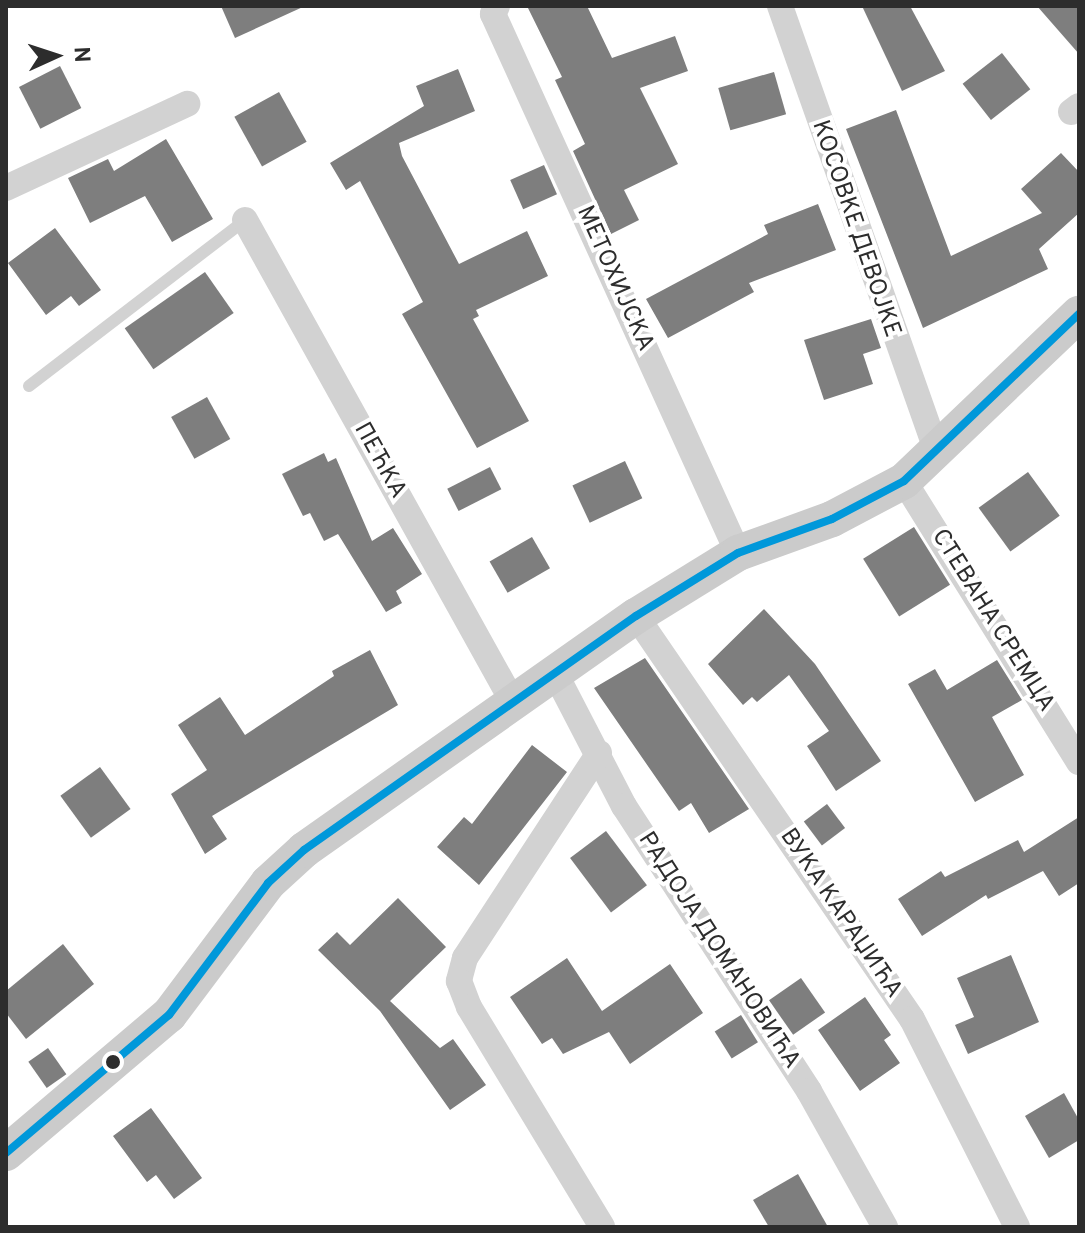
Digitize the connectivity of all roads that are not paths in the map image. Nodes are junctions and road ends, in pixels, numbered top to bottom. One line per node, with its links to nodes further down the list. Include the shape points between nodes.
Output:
1 (497, 6): 10 (street, МЕТОХИЈСКА, via 493,14)
2 (780, 6): 8 (street, КОСОВКЕ ДЕВОЈКЕ)
3 (187, 104): 4 (street)
4 (6, 188)
5 (245, 220): 7 (lane); 13 (street, ПЕЋКА)
6 (1079, 314): 8 (street)
7 (29, 386)
8 (936, 449): 9 (street)
9 (904, 481): 10 (street, via 832,519); 15 (street, СТЕВАНА СРЕМЦА)
10 (738, 553): 11 (street)
11 (636, 616): 12 (street); 19 (street, ВУКА КАРАЏИЋА, via 912,1019)
12 (555, 673): 13 (street); 14 (street, РАДОЈА ДОМАНОВИЋА)
13 (513, 702): 16 (street, via 304,850 268,883 169,1015)
14 (599, 753): 17 (street, via 465,958 459,981 469,1007); 18 (street, РАДОЈА ДОМАНОВИЋА, via 650,849 809,1091)
15 (1079, 762)
16 (6, 1153)
17 (602, 1227)
18 (885, 1227)
19 (1017, 1227)

